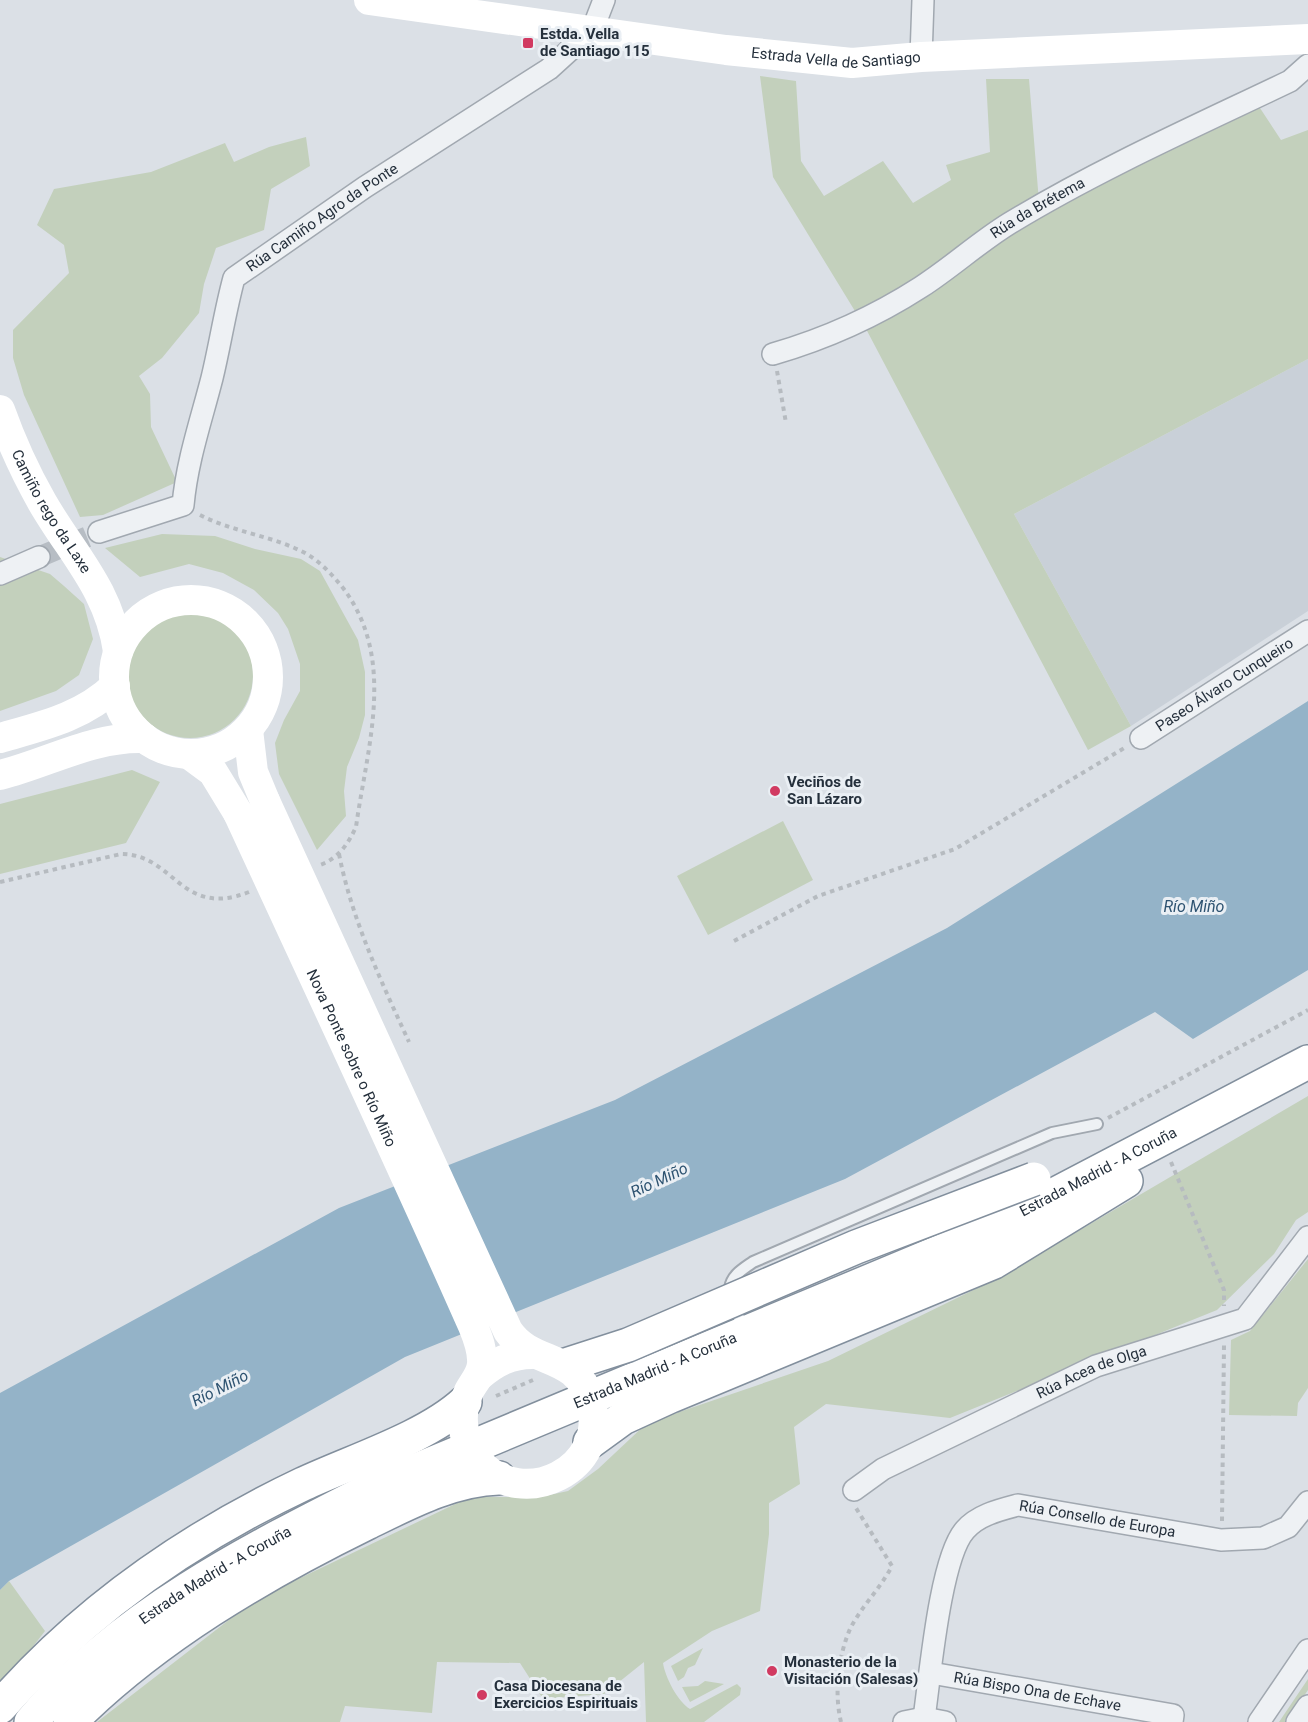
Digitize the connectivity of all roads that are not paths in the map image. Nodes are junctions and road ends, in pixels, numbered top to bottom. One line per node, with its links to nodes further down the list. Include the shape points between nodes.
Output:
1 (369, 0): 4 (main road, Estrada Vella de Santiago)
2 (604, 0): 4 (street)
3 (923, 0): 6 (street)
4 (583, 31): 6 (main road, Estrada Vella de Santiago, via 852,63); 10 (street, Rúa Camiño Agro da Ponte, via 571,49 549,69 365,187 234,278 198,422 183,505)
5 (1308, 39): 6 (main road, Estrada Vella de Santiago)
6 (921, 57)
7 (1308, 65): 8 (street, Rúa da Brétema, via 1290,81 1146,150 1011,223 920,288 883,309 812,342)
8 (773, 354)
9 (0, 410): 13 (main road, Camiño rego da Laxe, via 42,502)
10 (99, 532)
11 (39, 556): 12 (street)
12 (0, 574)
13 (93, 577): 14 (main road, via 130,602); 16 (main road, via 112,617)
14 (158, 607): 16 (main road, via 137,623); 18 (main road, via 184,600 210,602 235,613 254,632 265,656 268,682 262,708)
15 (1308, 631): 21 (street, Paseo Álvaro Cunqueiro)
16 (118, 651): 17 (main road)
17 (115, 686): 19 (main road, via 81,712); 20 (main road, via 124,715)
18 (248, 730): 22 (main road, via 222,748); 30 (main road, Nova Ponte sobre o Río Miño, bridge, via 253,772 265,801 502,1320 513,1338)
19 (0, 738)
20 (144, 738): 22 (main road, via 166,750); 23 (main road, via 110,739)
21 (1141, 738)
22 (190, 754): 31 (main road, Nova Ponte sobre o Río Miño, bridge, via 219,779 238,813 476,1333 482,1353)
23 (0, 775)
24 (1308, 1053): 30 (highway, bridge, via 1221,1091 1148,1130 1034,1179 856,1247 628,1345)
25 (1308, 1062): 29 (highway, Estrada Madrid - A Coruña, via 968,1240)
26 (1308, 1080): 32 (highway, via 1168,1155 994,1262 671,1396 623,1419)
27 (1097, 1124): 29 (lane, via 1052,1133 753,1262 735,1275 730,1288)
28 (1308, 1237): 34 (street, Rúa Acea de Olga, via 1245,1319 1096,1366 883,1469)
29 (744, 1334): 41 (highway, Estrada Madrid - A Coruña, via 371,1489 241,1556 186,1590 102,1652)
30 (546, 1365): 31 (main road, via 521,1354 499,1361); 32 (main road, bridge, via 583,1384 594,1422)
31 (477, 1393): 33 (main road, bridge, via 462,1419 466,1439 473,1455); 39 (highway, via 421,1430 293,1489 203,1539 85,1622)
32 (590, 1442): 33 (main road, bridge, via 579,1461 563,1475 542,1484 520,1485)
33 (500, 1478): 42 (highway, via 459,1484 397,1508 255,1583 124,1672)
34 (854, 1490)
35 (1308, 1502): 37 (street, Rúa Consello de Europa, via 1288,1527 1263,1538 1221,1540 1018,1505 993,1512 965,1529 952,1553)
36 (1308, 1650): 45 (street)
37 (931, 1673): 40 (street, Rúa Consello de Europa); 44 (street, Rúa Bispo Ona de Echave, via 1173,1715)
38 (1308, 1706): 46 (street)
39 (0, 1707)
40 (914, 1720): 43 (street)
41 (31, 1722)
42 (69, 1722)
43 (945, 1722)
44 (1172, 1722)
45 (1259, 1722)
46 (1297, 1722)

